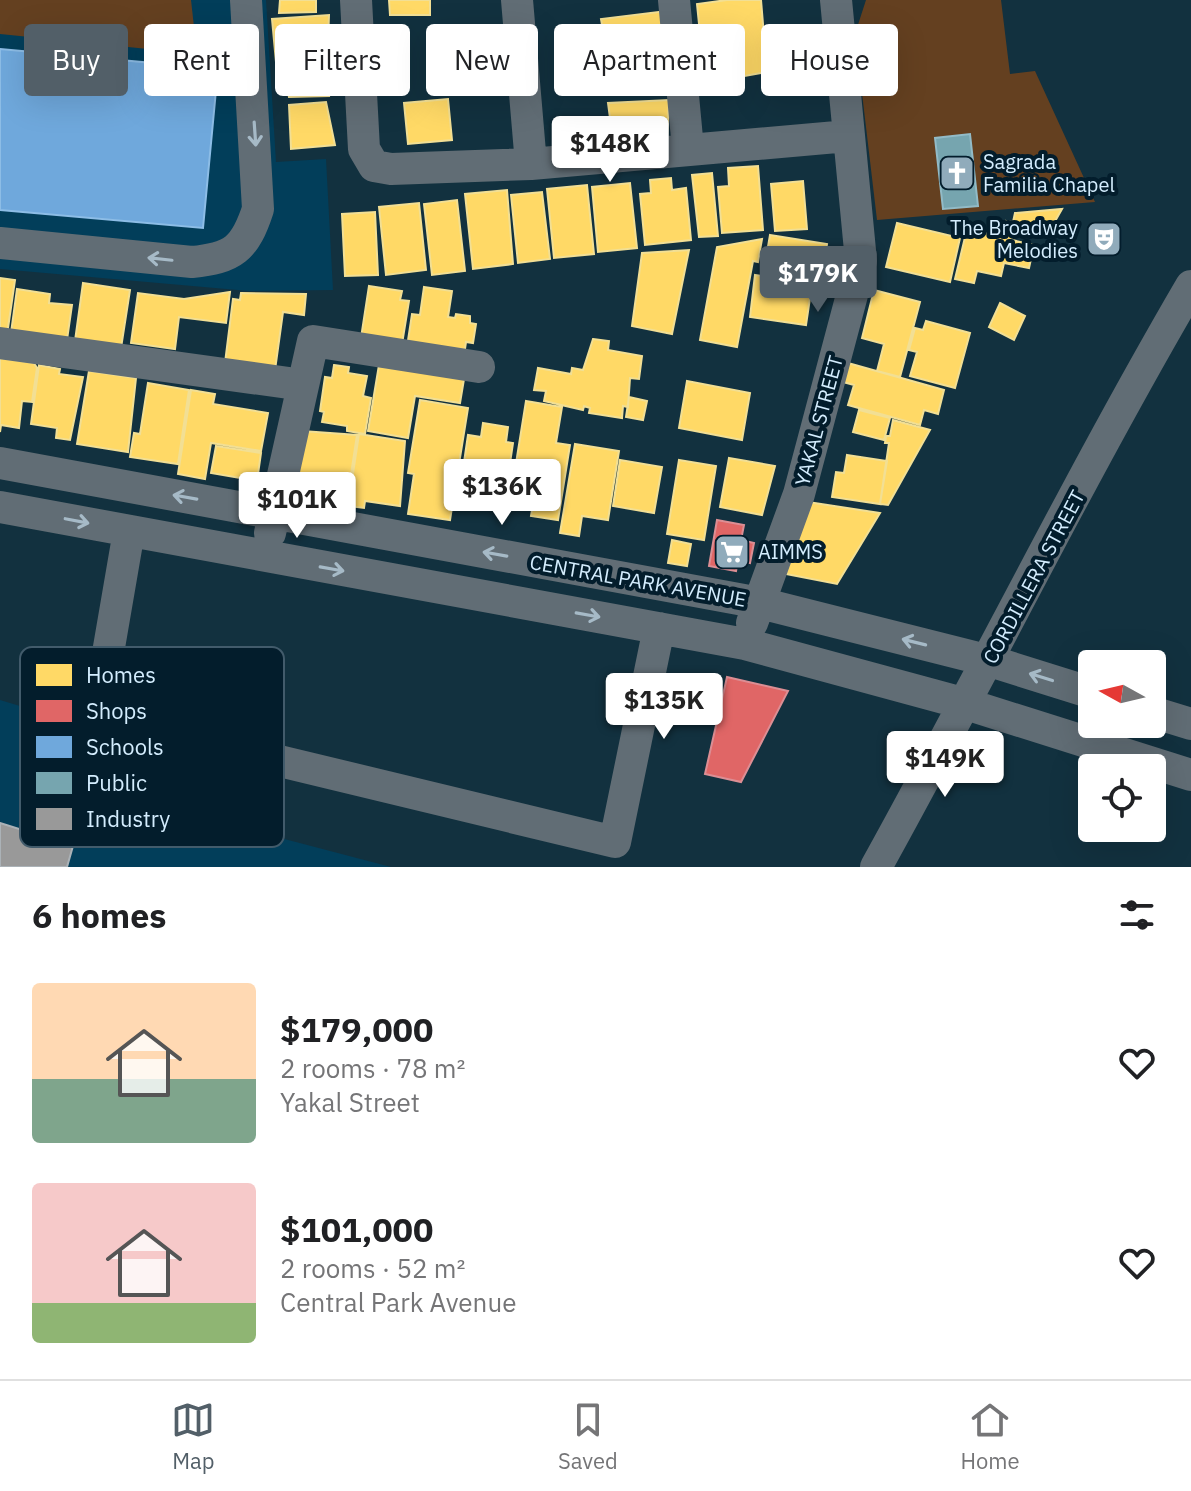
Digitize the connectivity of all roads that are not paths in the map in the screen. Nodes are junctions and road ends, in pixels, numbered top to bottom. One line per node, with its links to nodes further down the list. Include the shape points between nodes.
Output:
1 (246, 0): 9 (street, one-way to 9, via 258,209 250,235 236,251 217,260 192,262)
2 (356, 0): 8 (street, via 364,149 374,166)
3 (517, 0): 8 (street)
4 (674, 0): 7 (street)
5 (841, 7): 6 (street, YAKAL STREET)
6 (848, 136): 7 (street); 19 (street, YAKAL STREET, via 861,261 799,494)
7 (688, 149): 8 (street)
8 (531, 164)
9 (0, 243)
10 (1191, 286): 23 (street, CORDILLERA STREET, via 1134,383)
11 (0, 343): 13 (street)
12 (479, 367): 13 (street, via 313,341)
13 (303, 385): 16 (street)
14 (0, 463): 16 (street, CENTRAL PARK AVENUE, one-way to 14)
15 (0, 507): 17 (street, one-way to 17)
16 (273, 513): 18 (street); 19 (street, CENTRAL PARK AVENUE, one-way to 16)
17 (129, 531): 18 (street); 22 (street)
18 (265, 557): 20 (street, one-way to 20)
19 (760, 603): 21 (street, YAKAL STREET); 23 (street, CENTRAL PARK AVENUE, one-way to 19)
20 (659, 628): 21 (street); 28 (street, via 615,842)
21 (745, 644): 25 (street)
22 (109, 647)
23 (990, 661): 24 (street, CENTRAL PARK AVENUE, one-way to 23); 25 (street, CORDILLERA STREET)
24 (1078, 689)
25 (966, 704): 29 (street); 30 (street, CORDILLERA STREET)
26 (1166, 716): 27 (street)
27 (1191, 724)
28 (284, 762)
29 (1191, 775)
30 (876, 867)

